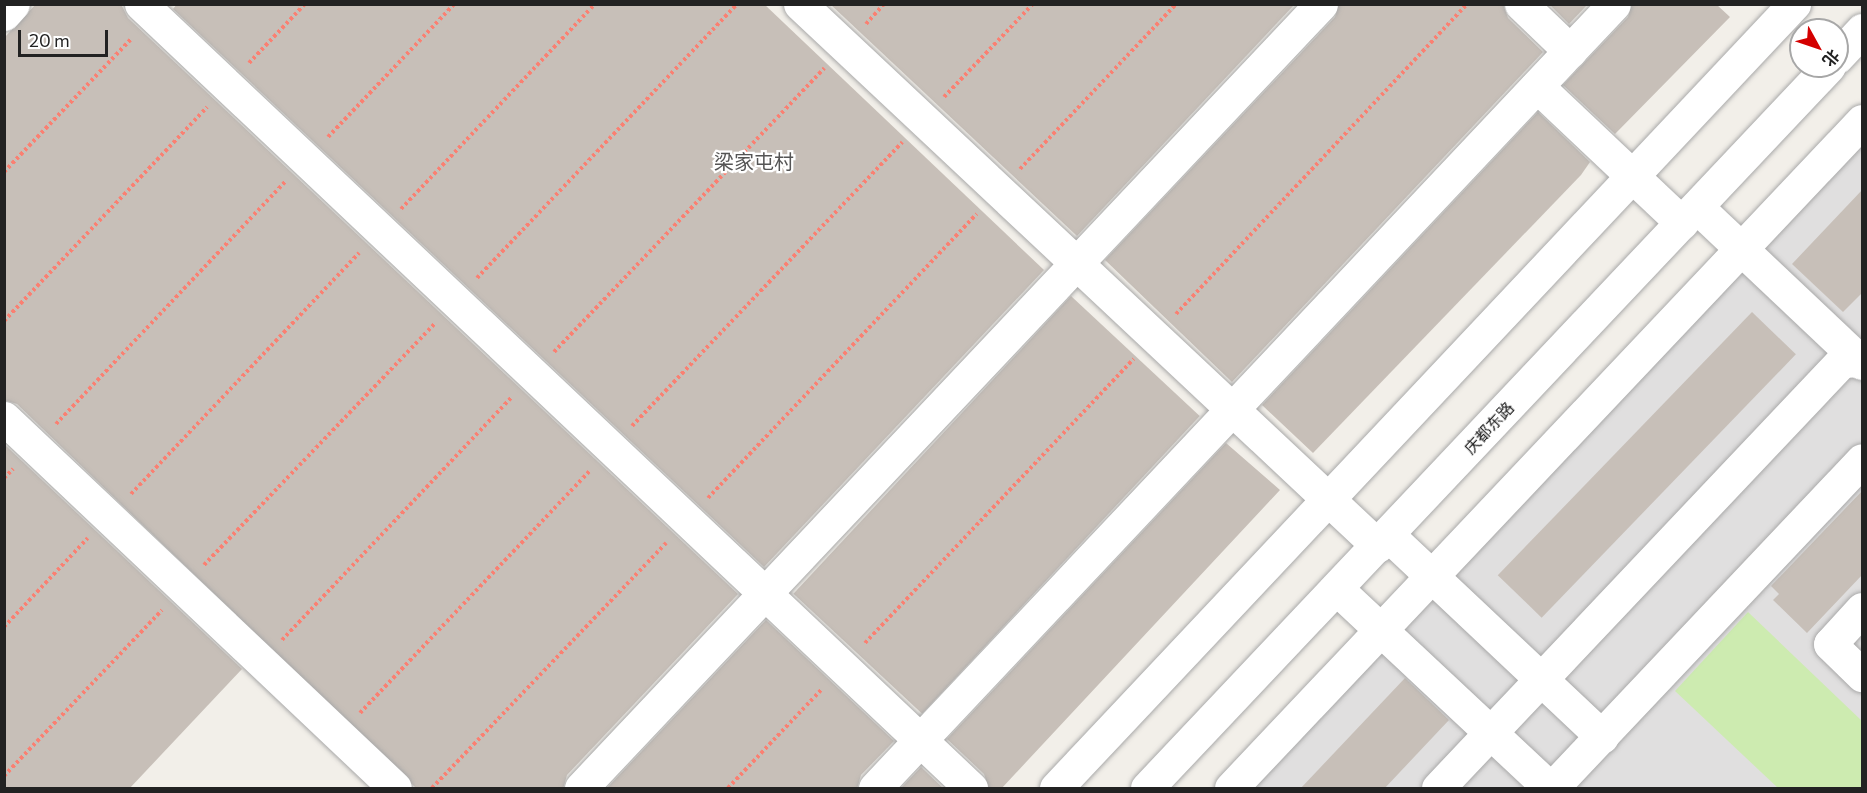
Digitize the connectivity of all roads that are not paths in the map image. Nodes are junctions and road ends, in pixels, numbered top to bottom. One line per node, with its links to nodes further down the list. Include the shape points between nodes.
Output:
1 (13, 4): 8 (street)
2 (800, 4): 18 (street)
3 (1321, 4): 18 (street)
4 (1521, 4): 11 (street)
5 (1614, 4): 11 (street)
6 (1794, 4): 15 (street)
7 (147, 10): 27 (street)
8 (4, 14)
9 (1863, 30): 10 (street)
10 (1849, 45)
11 (1570, 51): 13 (street)
12 (1818, 78): 16 (street, 庆都东路)
13 (1537, 86): 15 (street); 20 (street)
14 (1863, 122): 17 (street)
15 (1632, 176): 16 (street); 23 (street)
16 (1689, 215): 17 (street); 24 (street, 庆都东路)
17 (1742, 249): 19 (street); 25 (street)
18 (1076, 263): 20 (street); 27 (street)
19 (1861, 361): 31 (street, via 1842,361)
20 (1232, 409): 23 (street); 34 (street)
21 (4, 418): 35 (street)
22 (1863, 460): 33 (street)
23 (1328, 500): 24 (street); 39 (street)
24 (1383, 541): 25 (street); 26 (street, 庆都东路)
25 (1432, 577): 29 (street); 31 (street)
26 (1337, 589): 29 (street); 40 (street, 庆都东路)
27 (765, 594): 34 (street); 36 (street)
28 (1863, 609): 30 (street, via 1830,644)
29 (1381, 630): 32 (street); 41 (street)
30 (1863, 675)
31 (1541, 680): 32 (street); 33 (street)
32 (1490, 733): 42 (street); 43 (street)
33 (1602, 737): 43 (street)
34 (920, 740): 37 (street); 38 (street)
35 (395, 789)
36 (581, 789)
37 (875, 789)
38 (971, 789)
39 (1056, 789)
40 (1147, 789)
41 (1231, 789)
42 (1438, 789)
43 (1551, 789)

